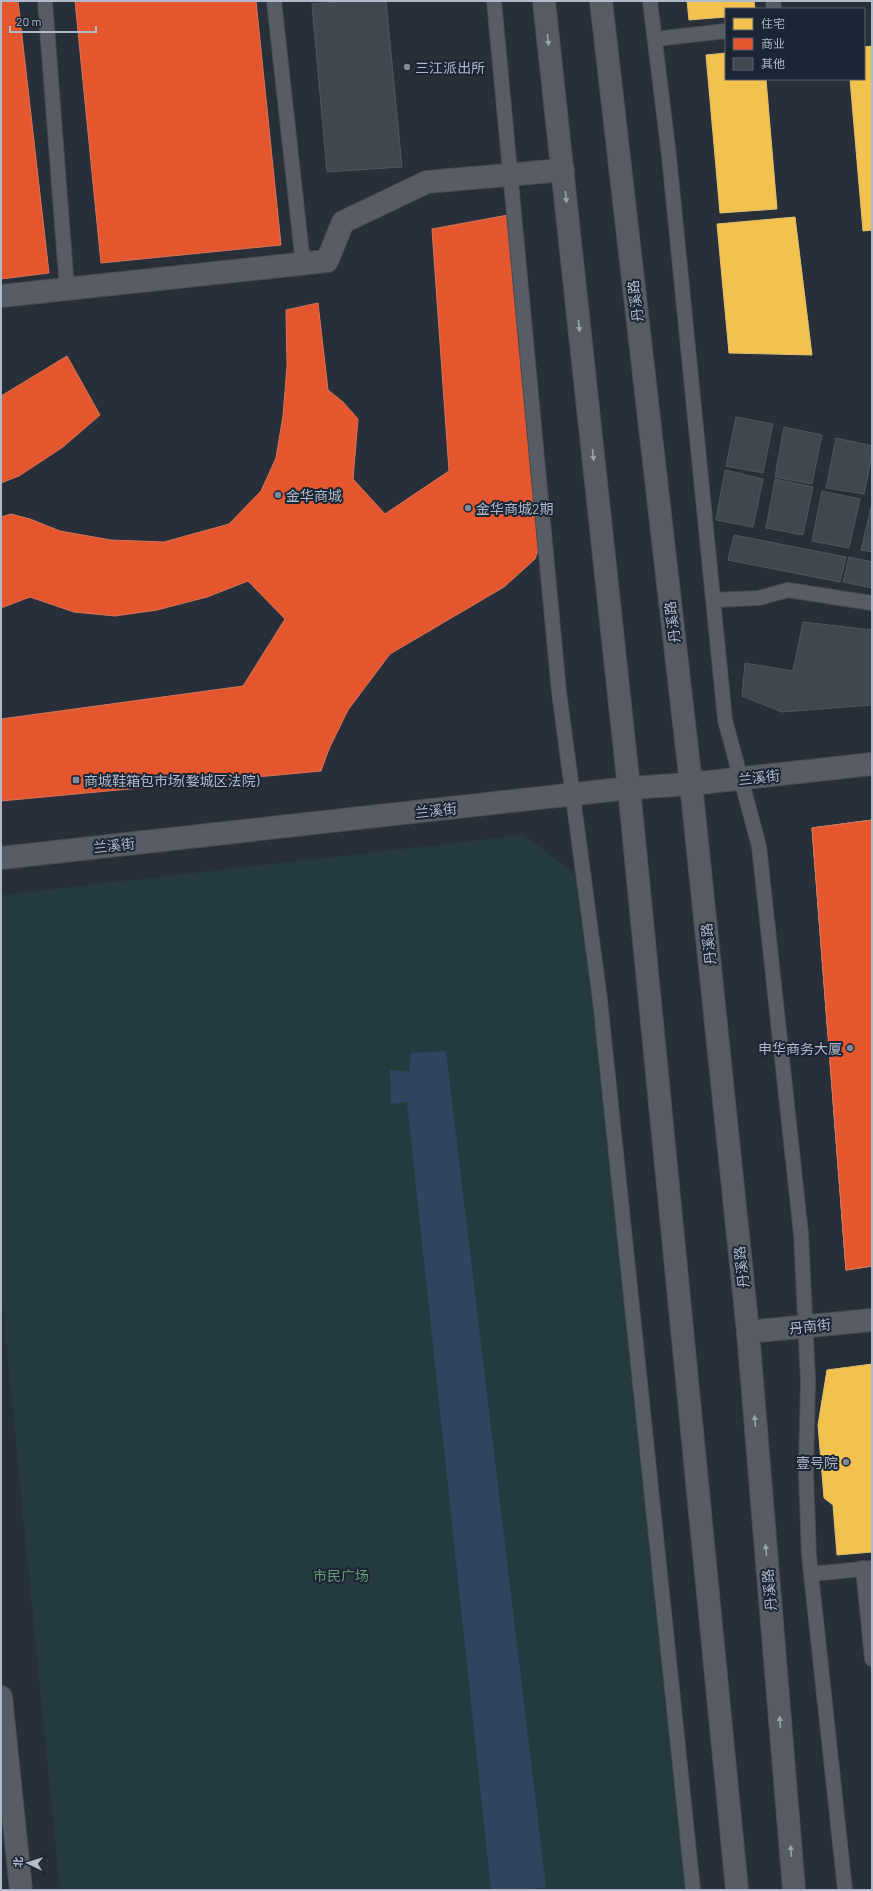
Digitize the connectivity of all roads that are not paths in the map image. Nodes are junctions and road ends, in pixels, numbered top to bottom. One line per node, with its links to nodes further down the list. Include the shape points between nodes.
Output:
1 (45, 1): 12 (lane)
2 (274, 1): 11 (lane)
3 (494, 1): 10 (lane)
4 (544, 1): 9 (main road, one-way to 9)
5 (601, 1): 18 (main road, 丹溪路)
6 (650, 1): 8 (lane)
7 (725, 31): 8 (lane)
8 (655, 39): 14 (lane)
9 (563, 170): 10 (street); 19 (main road, one-way to 19)
10 (510, 174): 11 (street, via 428,182 343,222 327,261); 20 (lane, via 559,692)
11 (303, 264): 12 (street)
12 (67, 289): 13 (street)
13 (1, 296)
14 (713, 600): 15 (lane, via 759,598 788,590); 17 (lane, via 725,720)
15 (872, 603)
16 (872, 764): 17 (street, 兰溪街)
17 (740, 779): 18 (street, 兰溪街); 23 (lane, via 759,846 802,1234)
18 (691, 784): 19 (street, 兰溪街); 24 (main road, 丹溪路)
19 (629, 788): 20 (street, 兰溪街); 31 (main road)
20 (573, 794): 21 (street, 兰溪街); 30 (lane, via 600,1000)
21 (1, 858)
22 (872, 1320): 23 (street, 丹南街)
23 (806, 1327): 24 (street, 丹南街); 26 (lane, via 806,1473)
24 (748, 1332): 32 (main road, 丹溪路, one-way to 24)
25 (868, 1568): 26 (lane); 27 (lane)
26 (811, 1574): 33 (lane)
27 (872, 1658)
28 (1, 1696): 29 (street)
29 (21, 1890)
30 (693, 1890)
31 (736, 1890)
32 (794, 1890)
33 (845, 1890)

